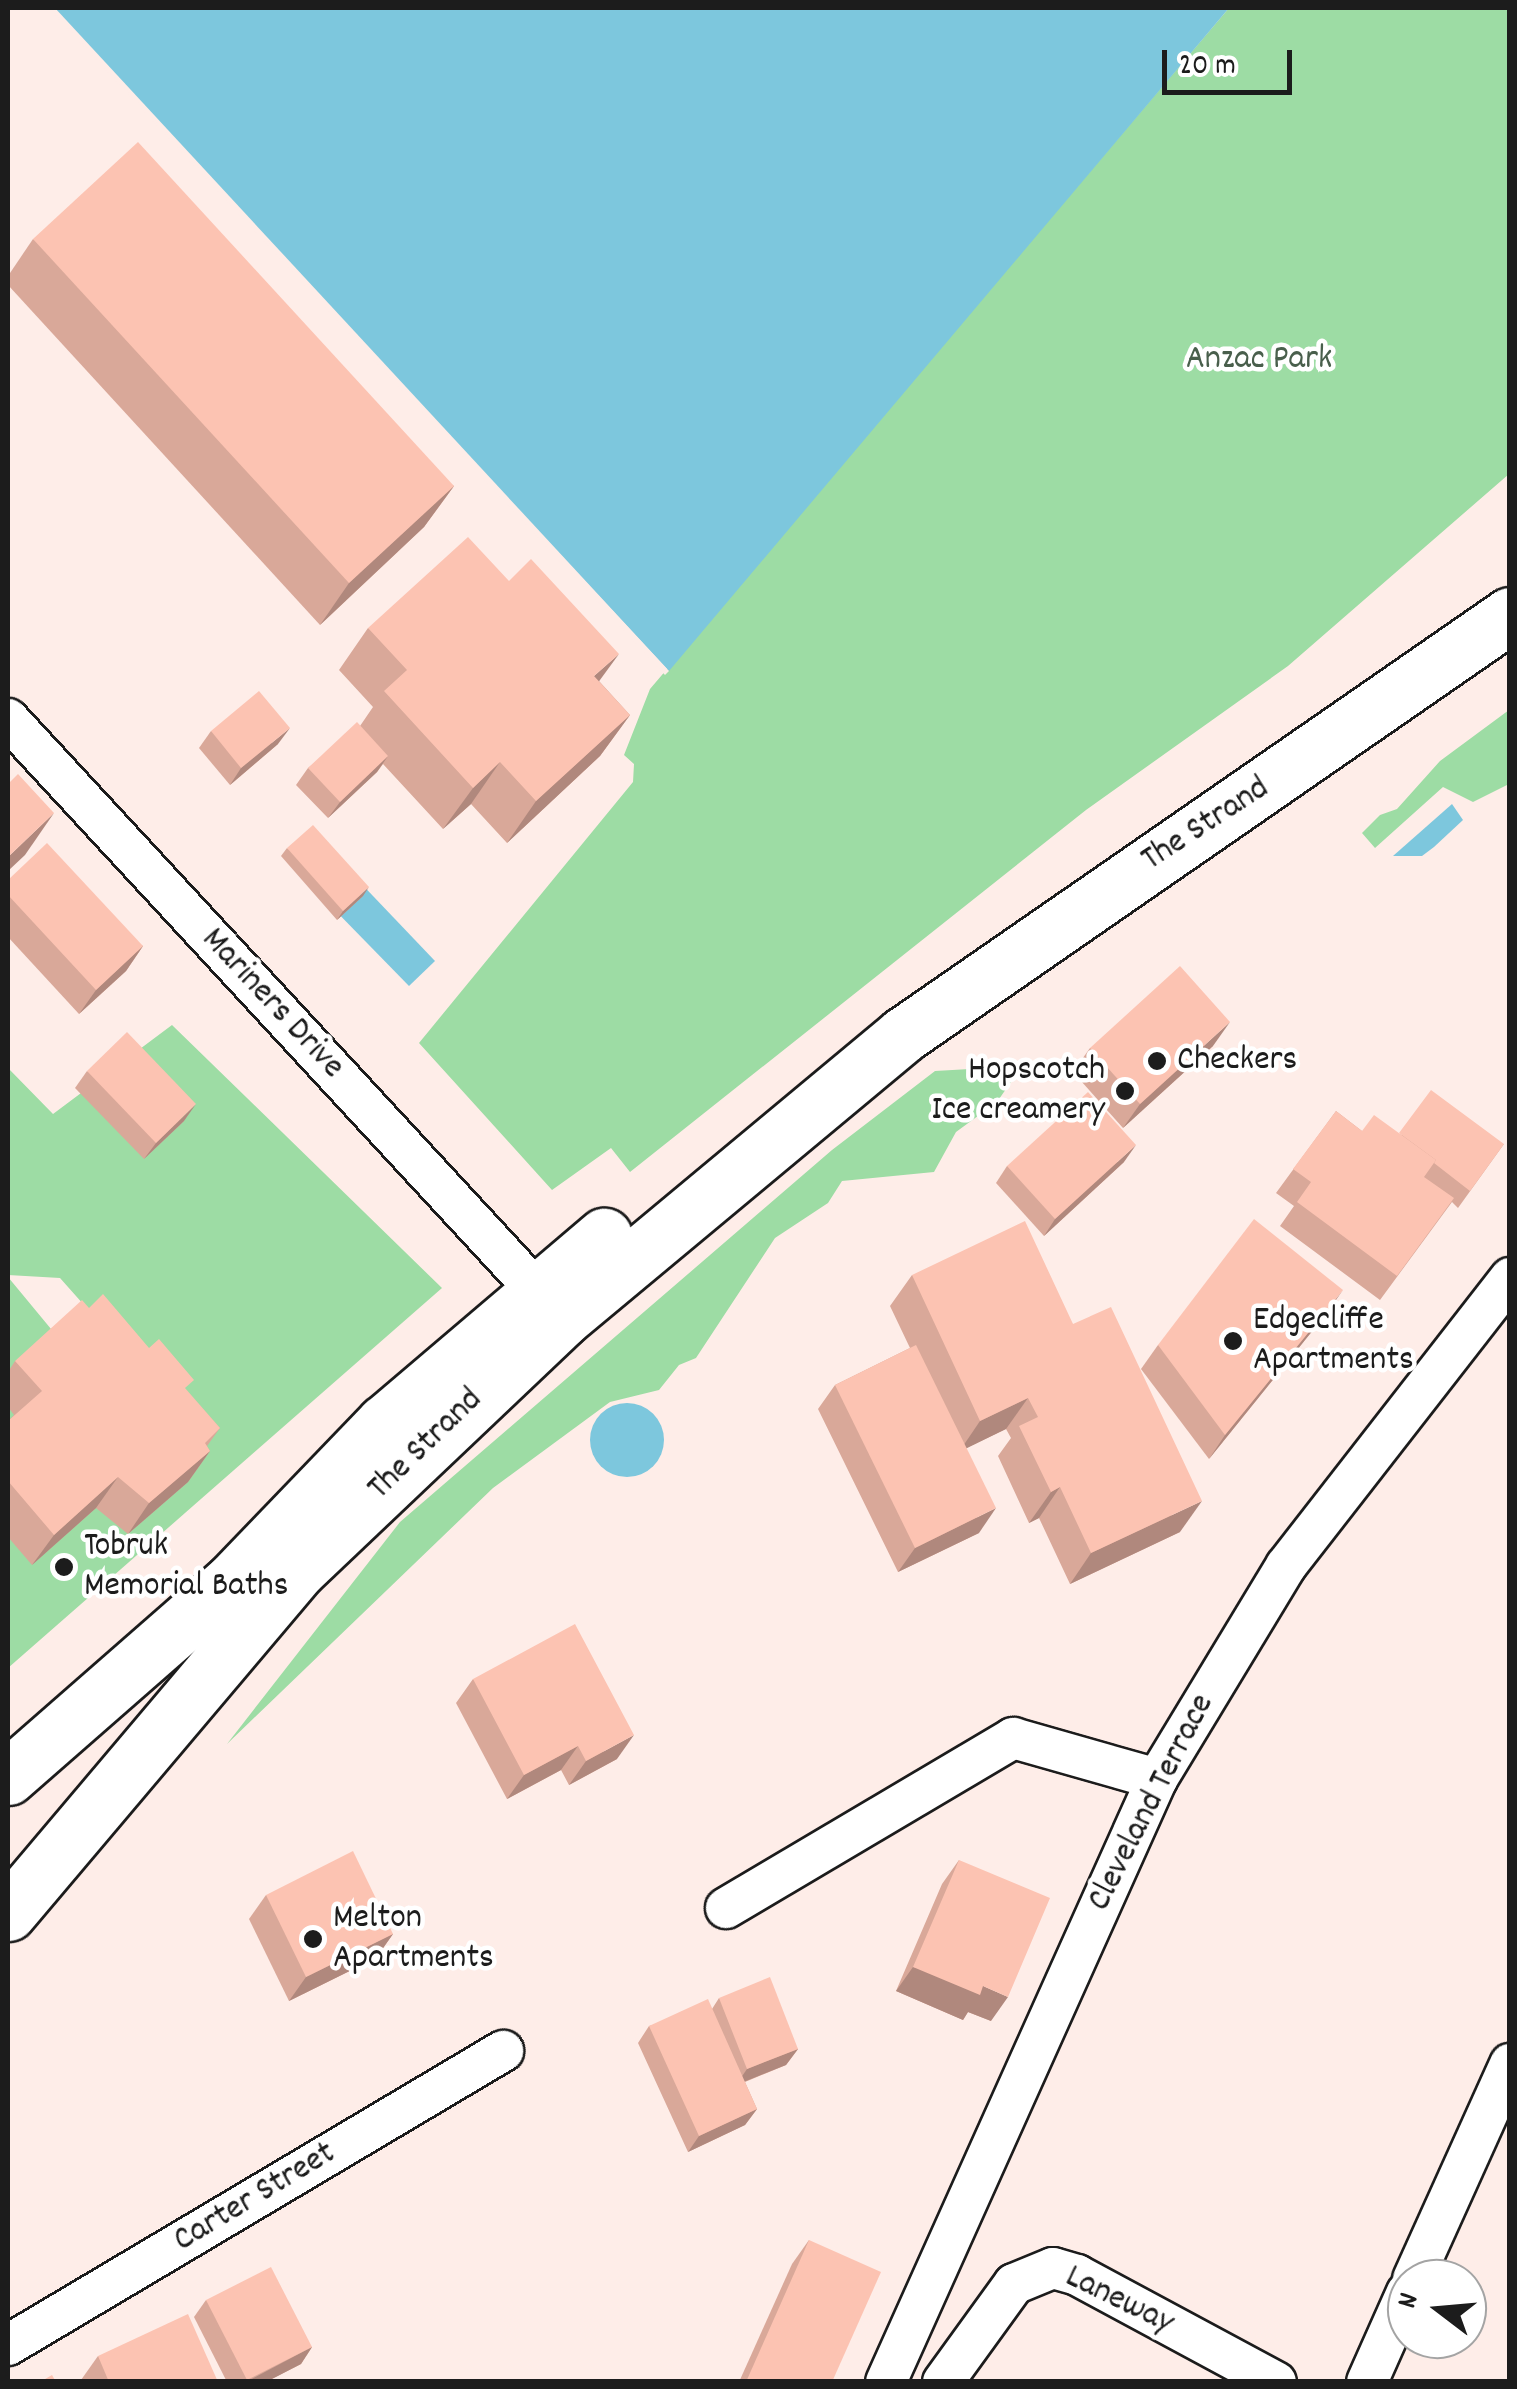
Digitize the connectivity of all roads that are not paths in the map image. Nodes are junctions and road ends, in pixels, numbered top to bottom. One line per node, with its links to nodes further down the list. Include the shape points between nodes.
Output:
1 (1510, 615): 4 (street, The Strand, via 903,1035 715,1150)
2 (8, 719): 4 (street, Mariners Drive)
3 (1510, 1278): 6 (street, Cleveland Terrace, via 1296,1553)
4 (549, 1305): 5 (street, The Strand, via 348,1456 206,1606); 9 (street, The Strand, via 300,1568)
5 (8, 1777)
6 (1157, 1780): 8 (street, via 1014,1738); 15 (street, Cleveland Terrace)
7 (8, 1878): 9 (street)
8 (726, 1908)
9 (8, 1910)
10 (503, 2051): 14 (street, Carter Street)
11 (1510, 2064): 12 (street)
12 (1422, 2259)
13 (1387, 2337): 18 (street)
14 (8, 2345)
15 (886, 2382)
16 (943, 2382): 17 (street, Laneway, via 1014,2284 1052,2268 1077,2274)
17 (1276, 2382)
18 (1367, 2382)

